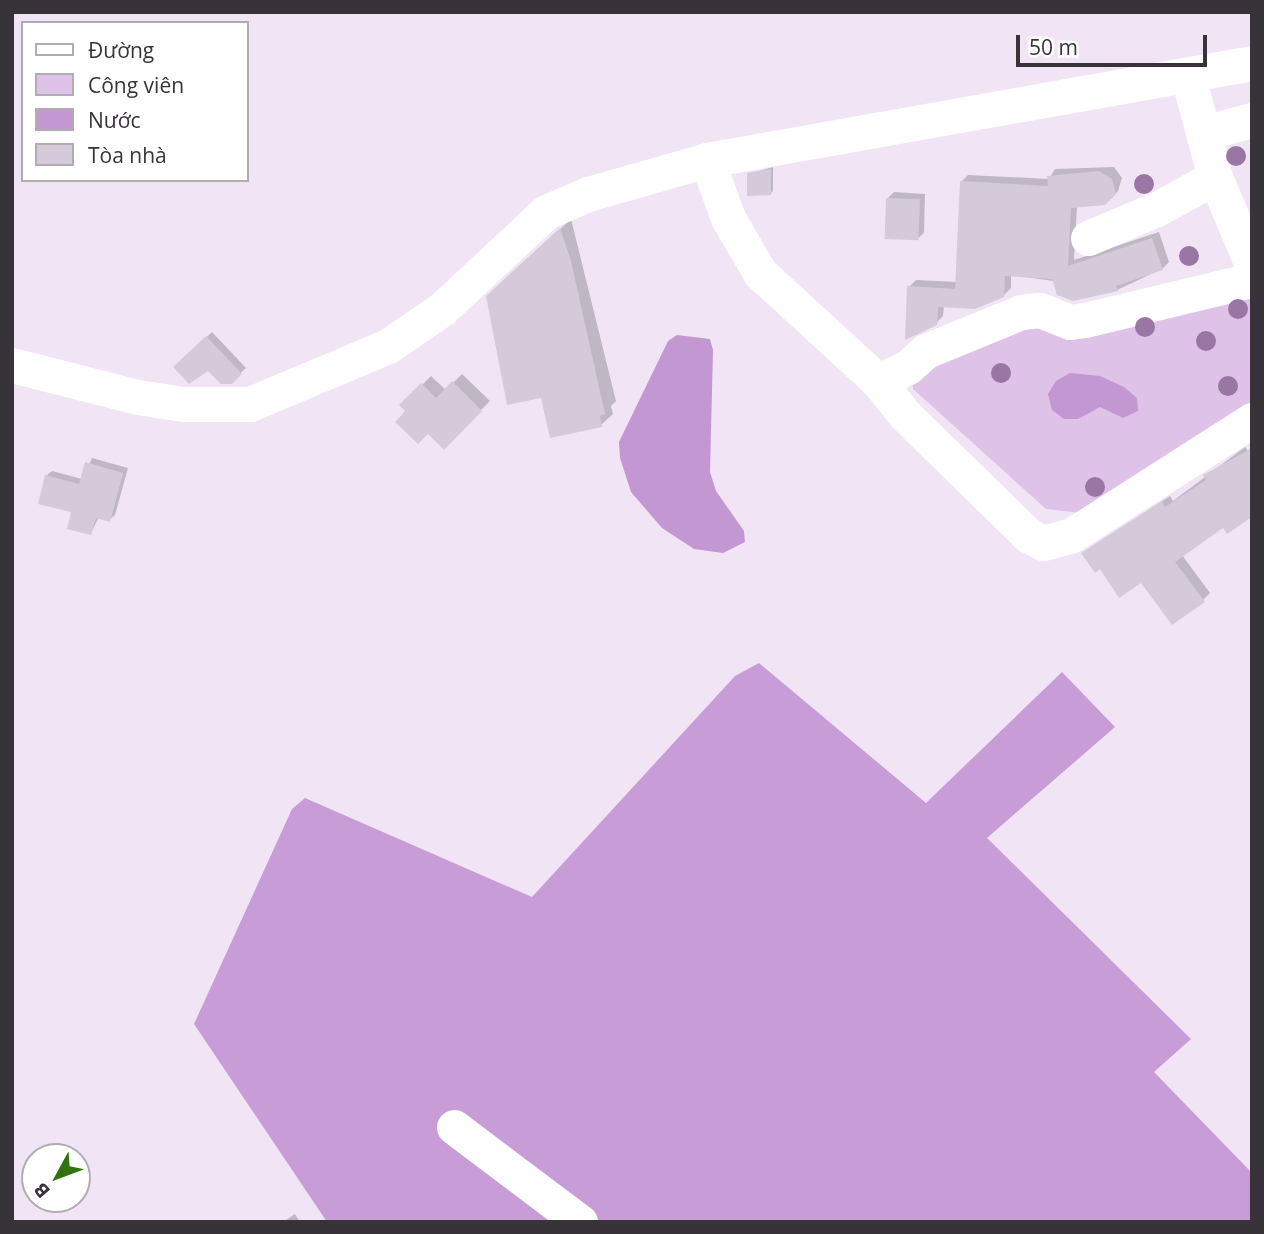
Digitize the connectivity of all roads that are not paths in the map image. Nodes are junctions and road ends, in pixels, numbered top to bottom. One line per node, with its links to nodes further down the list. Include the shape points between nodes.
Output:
1 (1252, 63): 2 (street)
2 (1188, 77): 4 (street); 5 (street)
3 (1252, 120): 4 (street)
4 (1203, 133): 6 (street)
5 (707, 160): 10 (street, via 588,194 546,212 416,329 274,398 250,404 181,404); 11 (street, via 728,218 760,273)
6 (1215, 177): 7 (street); 8 (street)
7 (1088, 239)
8 (1252, 265)
9 (1252, 280): 11 (street, via 1070,322 1040,310 1021,312 926,351 908,367)
10 (12, 365)
11 (878, 381): 12 (street, via 905,415 1008,516 1044,543 1072,535)
12 (1252, 420)
13 (454, 1127): 14 (street)
14 (580, 1222)

